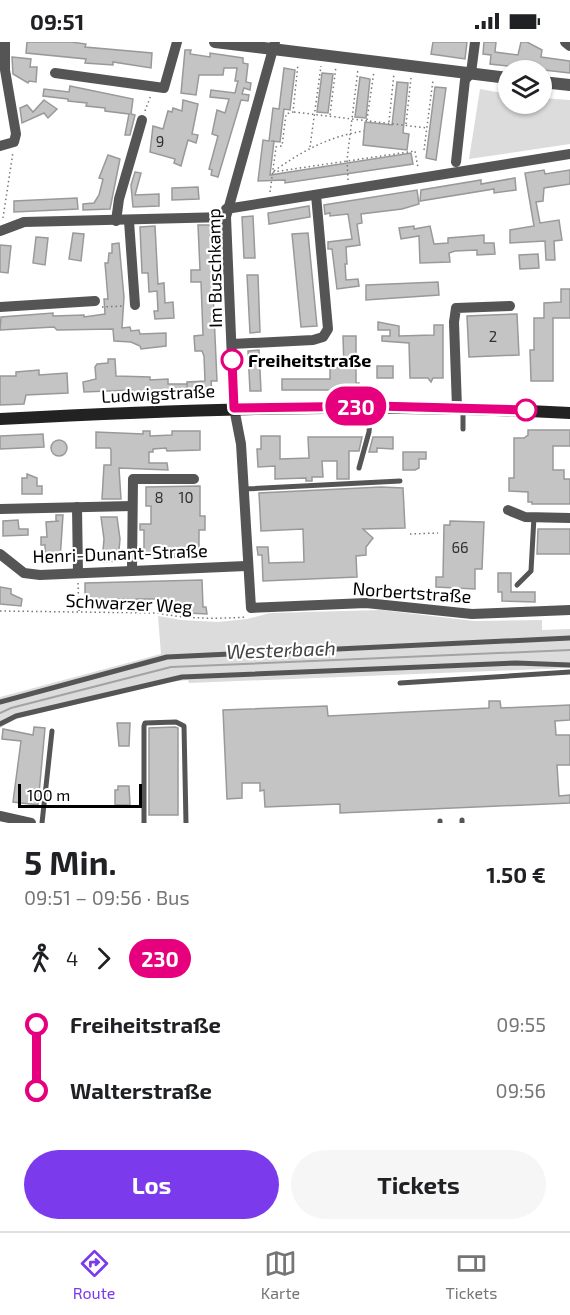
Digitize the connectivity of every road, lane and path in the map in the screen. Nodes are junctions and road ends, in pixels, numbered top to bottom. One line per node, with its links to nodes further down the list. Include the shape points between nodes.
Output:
1 (5, 42): 33 (street)
2 (177, 42): 21 (street)
3 (215, 42): 6 (street)
4 (475, 42): 15 (street)
5 (565, 42): 7 (street)
6 (274, 45): 15 (street); 45 (street, Im Buschkamp)
7 (570, 46)
8 (298, 60): 22 (path)
9 (321, 63): 23 (path)
10 (336, 65): 24 (path)
11 (358, 68): 25 (path)
12 (374, 70): 27 (path)
13 (394, 72): 28 (path)
14 (55, 73): 21 (street)
15 (471, 73): 18 (street); 39 (street, via 465,80)
16 (412, 74): 29 (path)
17 (434, 77): 30 (path)
18 (498, 77)
19 (552, 83): 20 (street)
20 (570, 85)
21 (159, 91): 26 (path)
22 (293, 112): 23 (path); 40 (path, via 286,114 282,146 276,147)
23 (314, 114): 24 (path); 35 (path)
24 (329, 116): 25 (path)
25 (352, 118): 27 (path); 32 (path)
26 (142, 120): 46 (street)
27 (367, 120): 28 (path)
28 (389, 123): 29 (path)
29 (406, 125): 30 (path)
30 (427, 128): 36 (path)
31 (364, 131): 32 (path)
32 (350, 133): 35 (path); 38 (path)
33 (14, 142): 34 (street); 48 (path)
34 (0, 146)
35 (310, 148): 40 (path)
36 (424, 150)
37 (570, 154): 41 (street)
38 (347, 160): 40 (path); 41 (path, via 415,151); 42 (path)
39 (456, 162)
40 (273, 172): 44 (path)
41 (419, 178): 42 (street)
42 (348, 188): 43 (street)
43 (316, 195): 44 (street); 53 (street, via 328,329 323,337 313,340)
44 (268, 203): 45 (street)
45 (226, 213): 47 (street); 53 (street, Im Buschkamp)
46 (116, 221): 47 (street); 48 (street, via 24,222)
47 (129, 221): 50 (street)
48 (1, 230)
49 (95, 301): 50 (path, via 95,307); 52 (street)
50 (135, 305)
51 (510, 306): 56 (street, via 456,308)
52 (0, 307)
53 (232, 344): 55 (street, Im Buschkamp)
54 (372, 406): 55 (main road, Ludwigstraße); 56 (main road, Ludwigstraße); 60 (lane)
55 (234, 408): 58 (main road, Ludwigstraße); 63 (street, Im Buschkamp)
56 (460, 408): 57 (main road, Ludwigstraße); 59 (lane)
57 (570, 412)
58 (0, 419)
59 (463, 429)
60 (359, 468)
61 (194, 479): 65 (street, via 133,479)
62 (400, 481): 63 (lane)
63 (244, 489): 73 (street, Im Buschkamp)
64 (77, 507): 65 (street); 66 (street); 75 (street)
65 (132, 507): 74 (street)
66 (0, 509)
67 (508, 510): 68 (street, via 515,515)
68 (534, 517): 69 (street); 76 (lane, via 531,571)
69 (570, 518)
70 (438, 533): 71 (path)
71 (410, 534)
72 (0, 554): 75 (street, Henri-Dunant-Straße, via 24,573)
73 (246, 566): 74 (street, Henri-Dunant-Straße); 77 (street, Im Buschkamp)
74 (132, 570): 75 (street, Henri-Dunant-Straße)
75 (78, 573): 80 (path)
76 (517, 585)
77 (250, 608): 78 (street, Norbertstraße, via 366,603 472,614); 80 (path, Schwarzer Weg, via 248,616 218,619)
78 (570, 610)
79 (0, 611): 80 (path, Schwarzer Weg)
80 (79, 612)
81 (570, 638): 85 (lane, via 167,657)
82 (570, 665): 86 (lane, via 505,663 182,677 16,716)
83 (570, 672): 84 (lane)
84 (400, 683)
85 (0, 702)
86 (0, 724)
87 (52, 731): 90 (lane)
88 (0, 816): 89 (street)
89 (31, 823)
90 (42, 823)
91 (144, 823): 92 (lane, via 144,726 176,722 184,726)
92 (186, 823)

